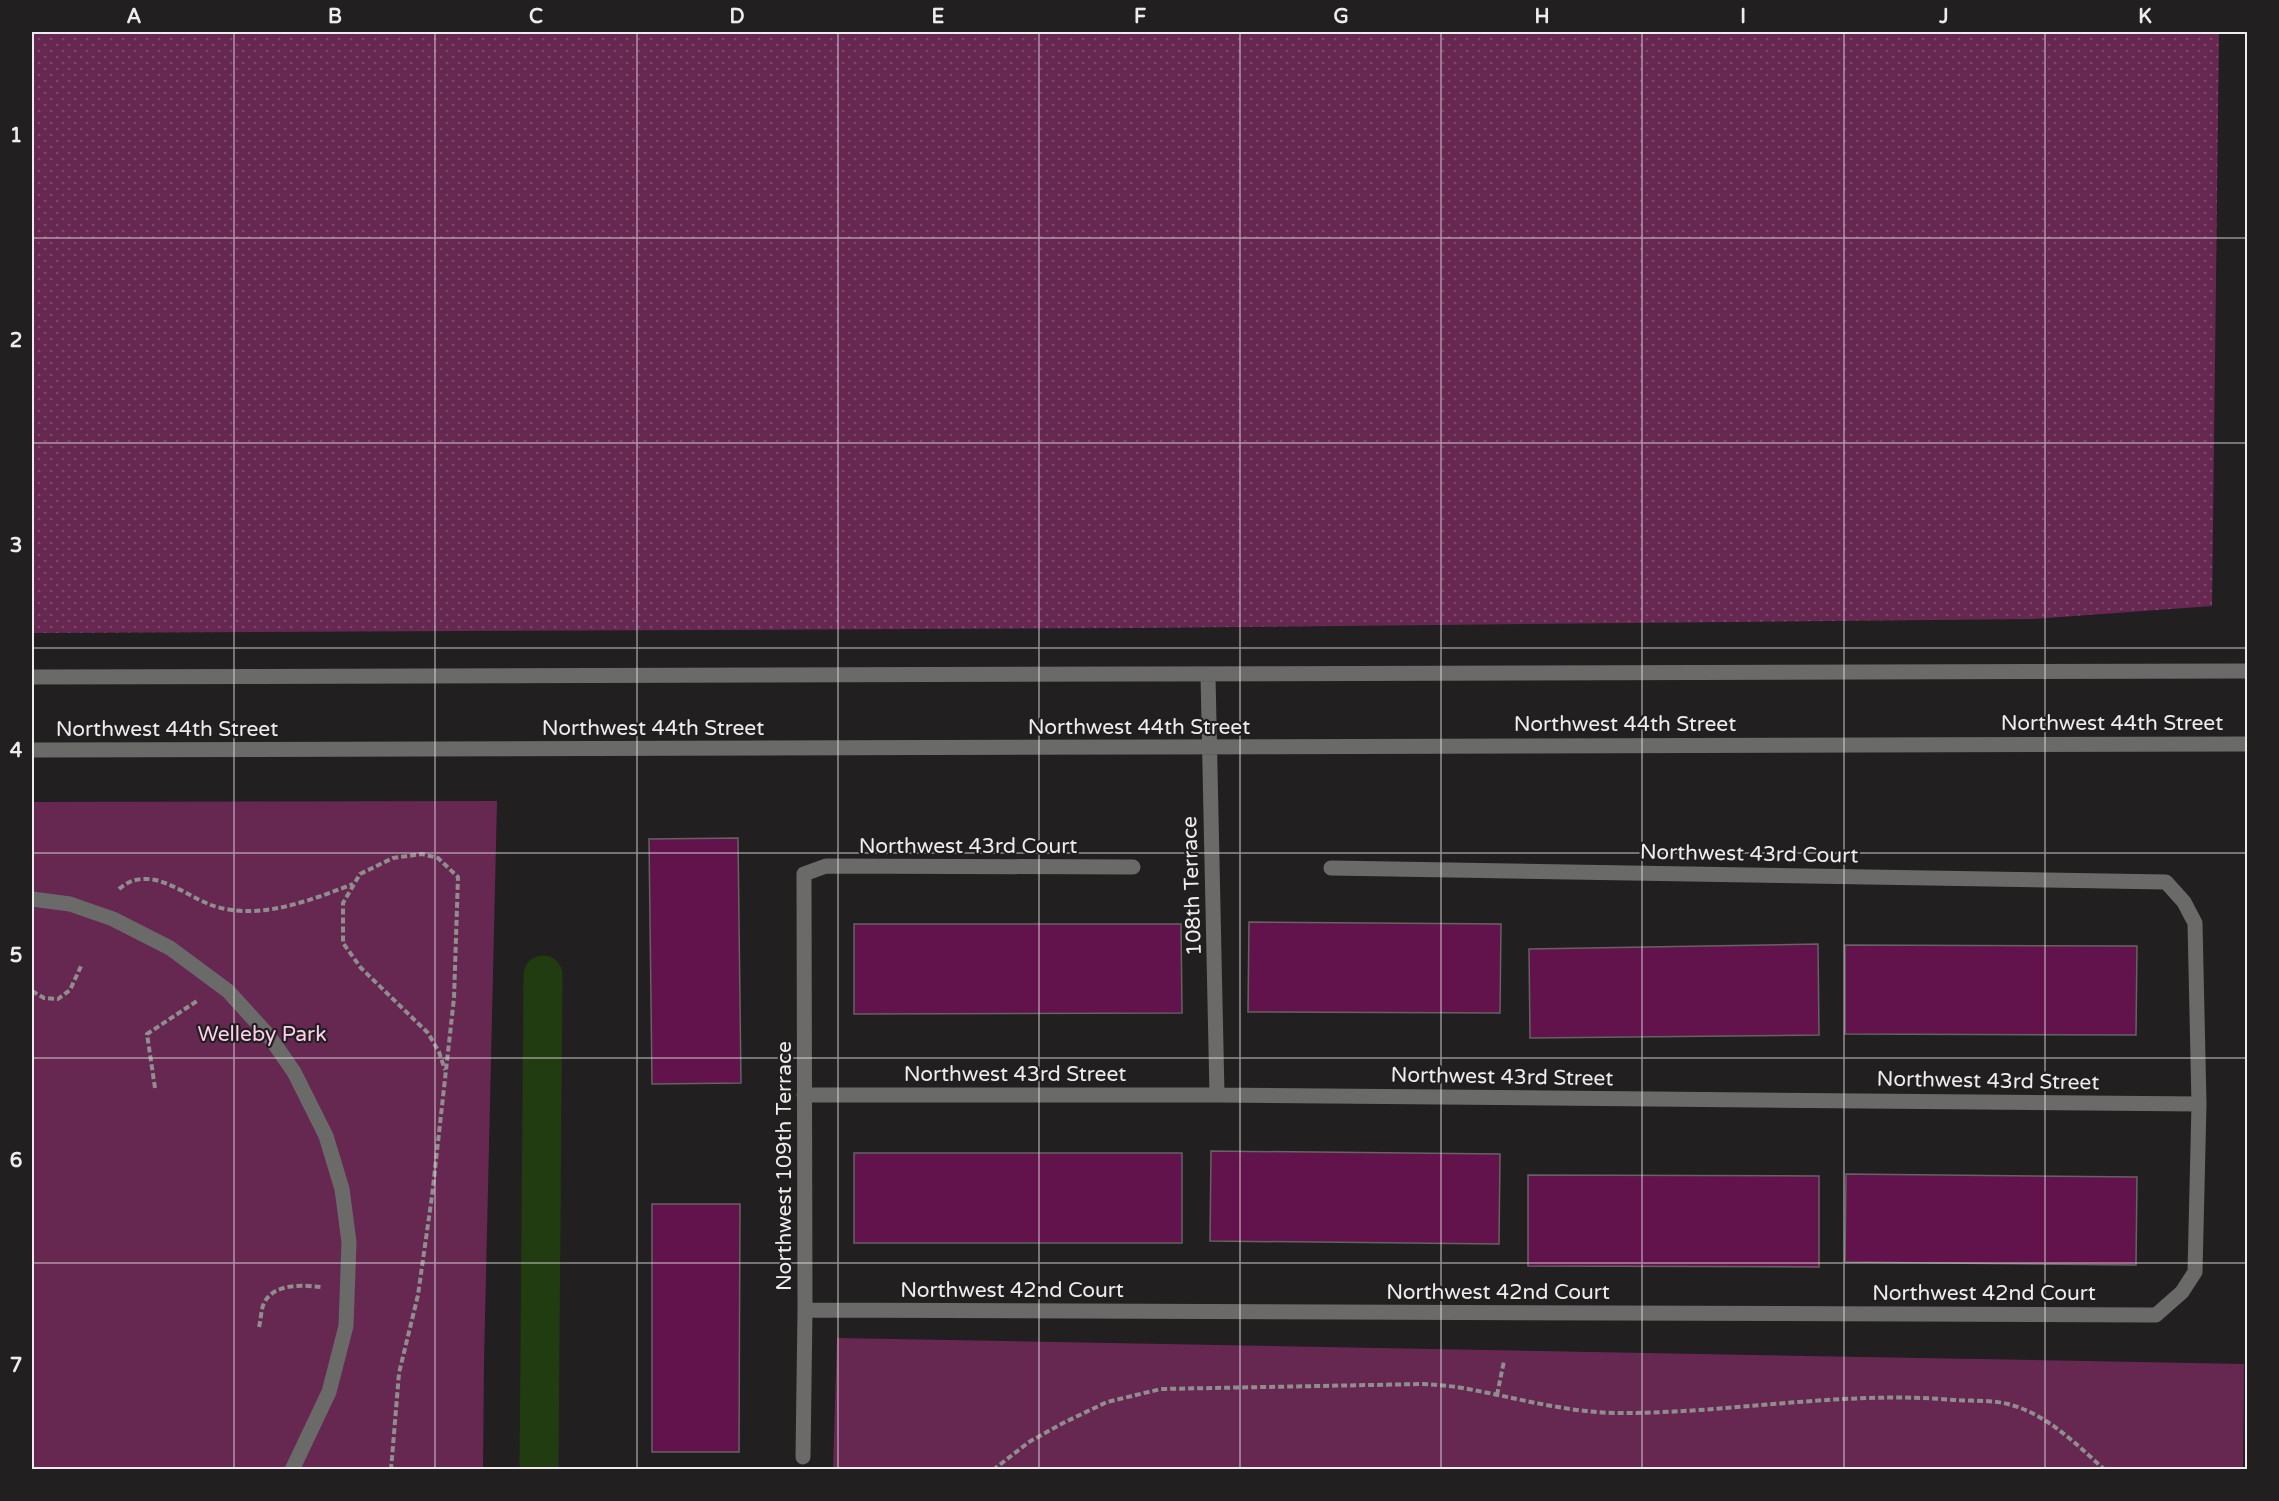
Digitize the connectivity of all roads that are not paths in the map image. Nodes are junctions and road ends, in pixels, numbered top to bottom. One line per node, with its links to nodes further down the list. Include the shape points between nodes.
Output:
1 (2247, 671): 2 (street)
2 (1208, 675): 3 (street); 5 (street, 108th Terrace)
3 (32, 677)
4 (2247, 744): 5 (street, Northwest 44th Street)
5 (1209, 748): 6 (street, Northwest 44th Street); 12 (street, 108th Terrace)
6 (32, 750)
7 (1133, 867): 9 (street, Northwest 43rd Court, via 826,866)
8 (1331, 868): 13 (street, Northwest 43rd Court, via 2166,882 2184,902 2194,923)
9 (804, 874): 11 (street, Northwest 109th Terrace)
10 (32, 899): 16 (street, via 70,904 114,919 170,948 228,991 269,1036 294,1072 326,1136 342,1190 349,1242 346,1326 330,1392)
11 (804, 1095): 12 (street, Northwest 43rd Street); 14 (street, Northwest 109th Terrace)
12 (1217, 1095): 13 (street, Northwest 43rd Street)
13 (2199, 1104): 14 (street, Northwest 42nd Court, via 2194,1272 2182,1293 2156,1315)
14 (806, 1310): 15 (street, Northwest 109th Terrace)
15 (803, 1457)
16 (292, 1470)

